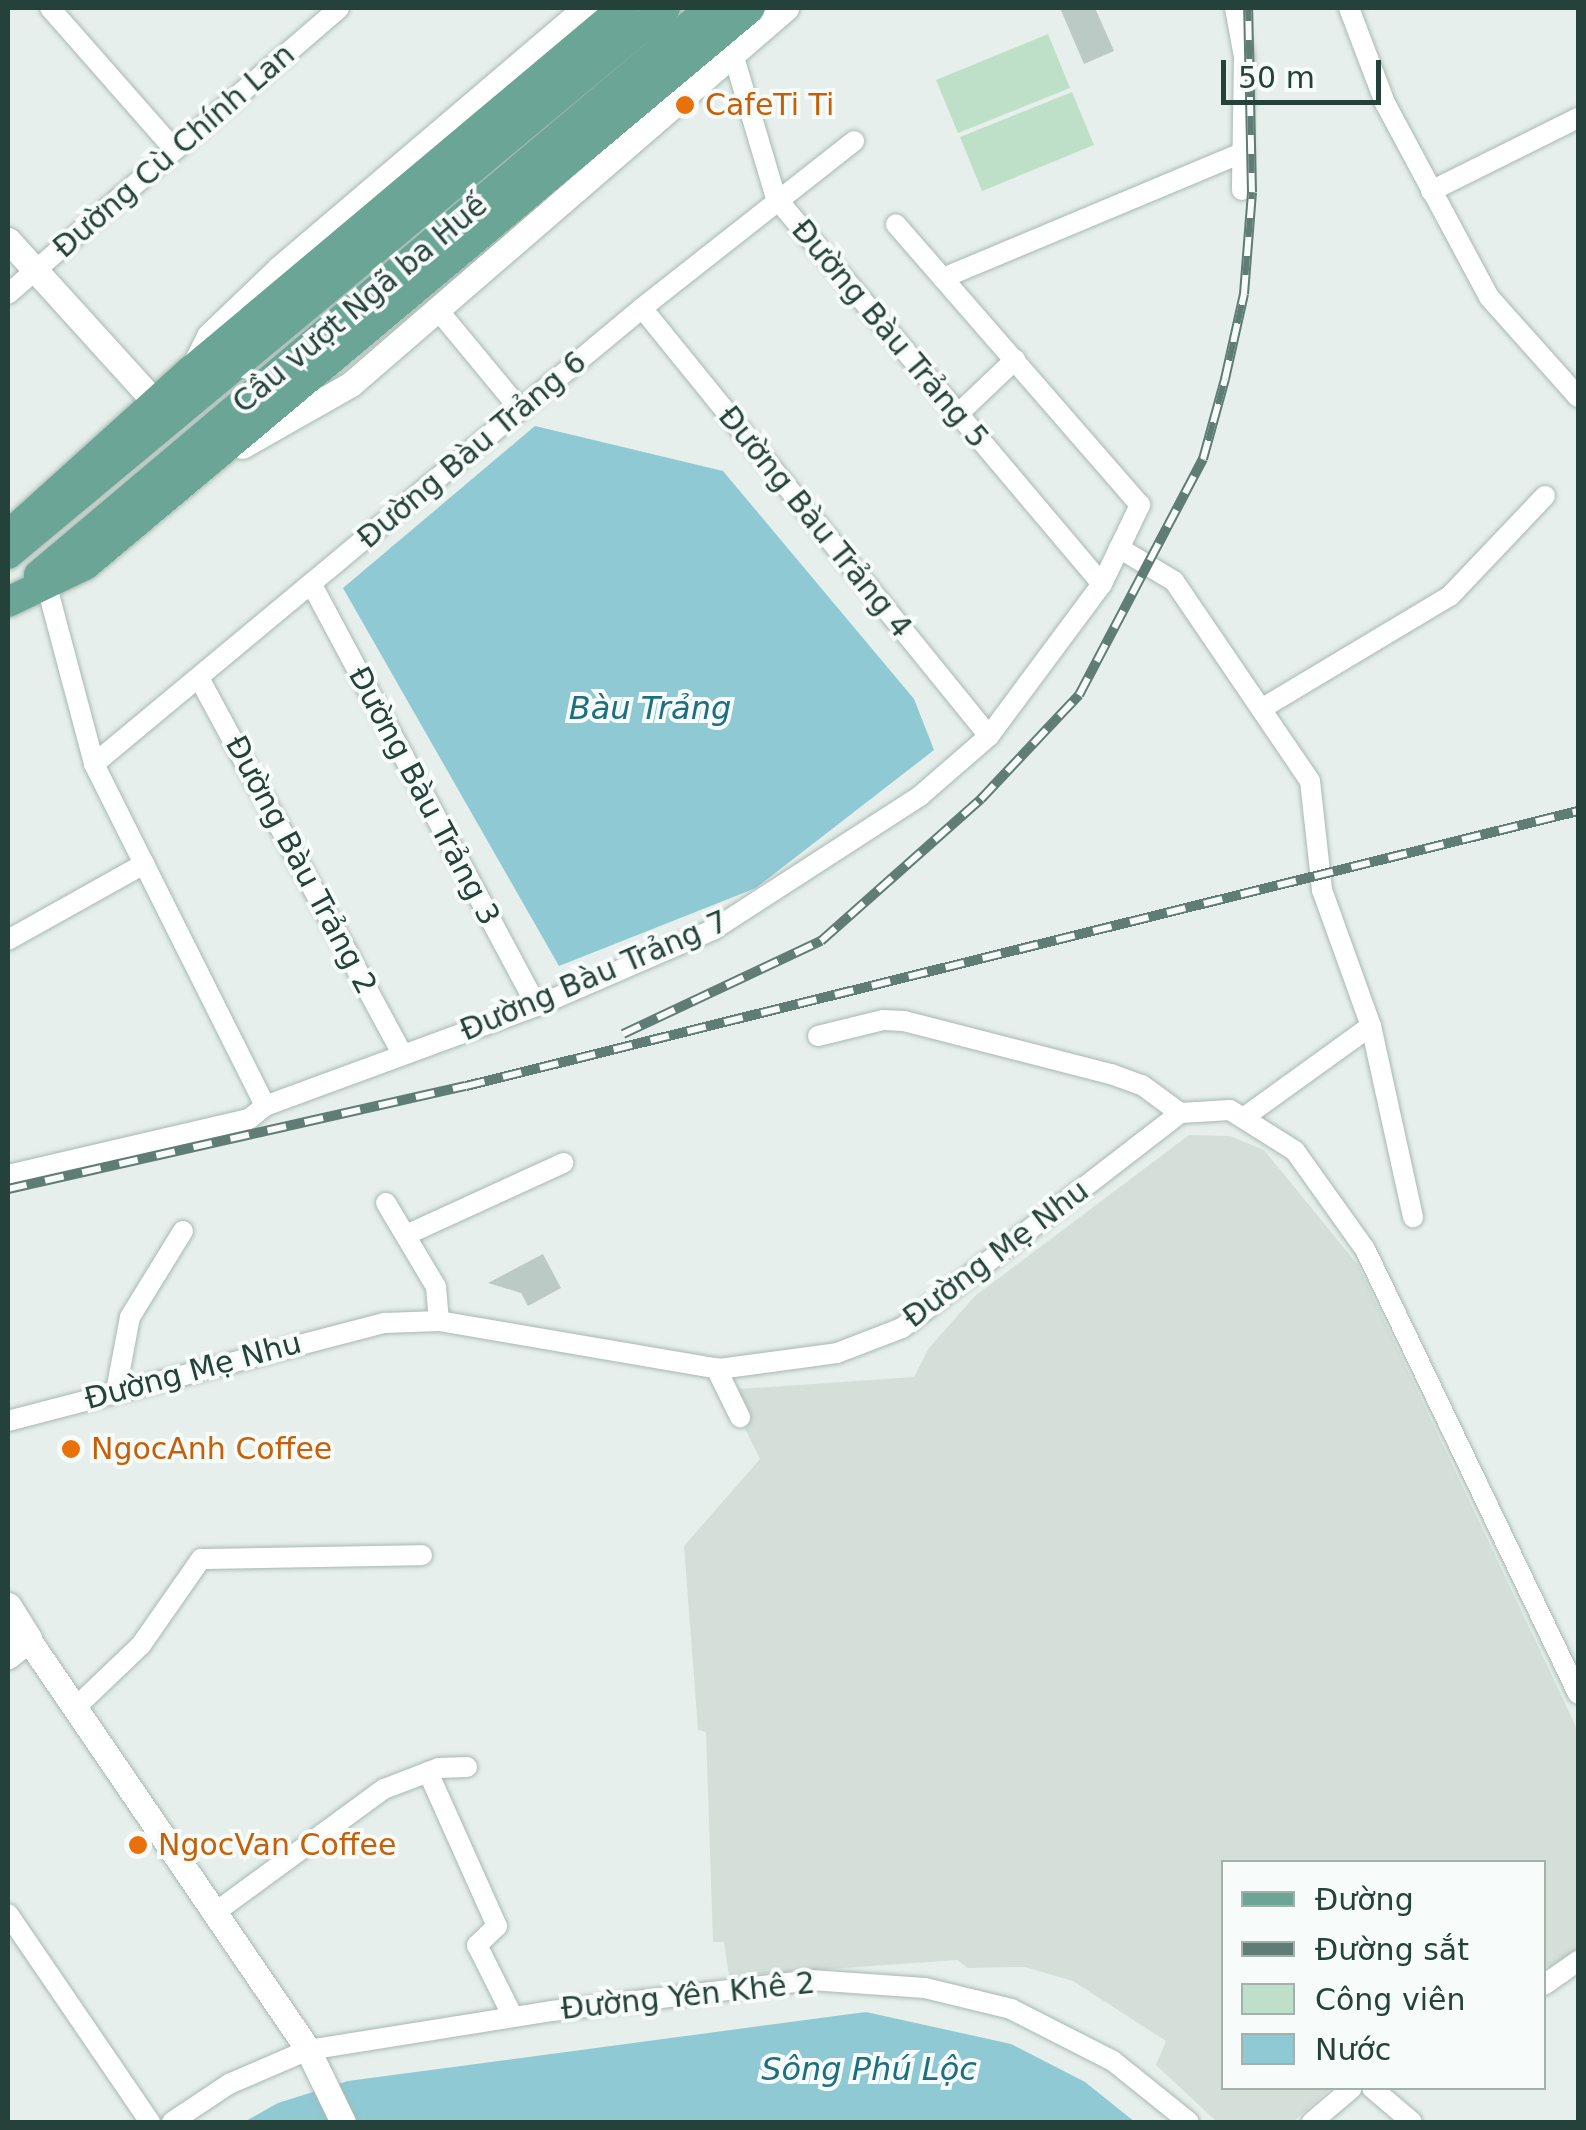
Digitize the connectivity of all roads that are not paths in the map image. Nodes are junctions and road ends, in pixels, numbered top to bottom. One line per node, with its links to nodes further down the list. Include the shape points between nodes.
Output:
1 (50, 8): 16 (street)
2 (306, 8): 12 (street)
3 (339, 8): 12 (street, Đường Cù Chính Lan)
4 (623, 8): 29 (main road, Cầu vượt Ngã ba Huế)
5 (664, 8): 38 (main road, Cầu vượt Ngã ba Huế)
6 (711, 8): 42 (main road, Cầu vượt Ngã ba Huế)
7 (750, 8): 34 (main road, Cầu vượt Ngã ba Huế)
8 (786, 8): 13 (street)
9 (1235, 8): 17 (street, via 1244,58)
10 (1349, 8): 19 (street, via 1385,104)
11 (567, 13): 29 (street, via 280,268 209,336)
12 (321, 24): 16 (street, Đường Cù Chính Lan)
13 (733, 54): 20 (street, Đường Bàu Trảng 5); 27 (street)
14 (1578, 118): 19 (street)
15 (854, 142): 20 (street, Đường Bàu Trảng 6)
16 (174, 148): 23 (street, Đường Cù Chính Lan)
17 (1244, 152): 18 (street); 24 (street)
18 (1242, 190)
19 (1432, 191): 30 (street, via 1489,298)
20 (776, 198): 26 (street, Đường Bàu Trảng 6); 33 (street, Đường Bàu Trảng 5)
21 (896, 224): 24 (street)
22 (8, 240): 23 (street)
23 (34, 271): 25 (street, Đường Cù Chính Lan); 31 (street)
24 (943, 278): 28 (street)
25 (8, 294)
26 (642, 308): 32 (street, Đường Bàu Trảng 6); 45 (street, Đường Bàu Trảng 4)
27 (438, 310): 32 (street); 34 (street, via 351,384)
28 (1015, 360): 33 (street); 37 (street, Đường Bàu Trảng 7, via 1140,505)
29 (192, 370): 31 (main road, Cầu vượt Ngã ba Huế)
30 (1578, 398)
31 (155, 402): 36 (main road, Cầu vượt Ngã ba Huế)
32 (520, 408): 41 (street, Đường Bàu Trảng 6)
33 (958, 414): 40 (street, Đường Bàu Trảng 5)
34 (199, 471): 39 (main road, Cầu vượt Ngã ba Huế, via 84,565)
35 (1545, 496): 44 (street, via 1450,596)
36 (8, 536)
37 (1119, 548): 40 (street, Đường Bàu Trảng 7); 44 (street, via 1174,580)
38 (8, 554)
39 (46, 582): 42 (main road, Cầu vượt Ngã ba Huế); 46 (street)
40 (1102, 584): 45 (street, Đường Bàu Trảng 7)
41 (312, 585): 43 (street, Đường Bàu Trảng 6); 49 (street, Đường Bàu Trảng 3)
42 (9, 601)
43 (199, 678): 46 (street, Đường Bàu Trảng 6); 52 (street, Đường Bàu Trảng 2)
44 (1262, 709): 50 (street, via 1310,781 1322,890)
45 (988, 736): 49 (street, Đường Bàu Trảng 7, via 920,796 803,878 713,930)
46 (94, 764): 47 (street)
47 (144, 864): 48 (street); 53 (street)
48 (8, 940)
49 (536, 1006): 52 (street, Đường Bàu Trảng 7)
50 (1371, 1026): 55 (street); 59 (street)
51 (818, 1036): 54 (street, via 904,1021 1111,1074)
52 (402, 1053): 53 (street, Đường Bàu Trảng 7)
53 (264, 1106): 57 (street, Đường Bàu Trảng 7, via 249,1119)
54 (1180, 1113): 55 (street, via 1209,1106); 63 (street, Đường Mẹ Nhu, via 902,1328 837,1354)
55 (1246, 1116): 70 (street, via 1307,1164 1365,1248)
56 (562, 1163): 61 (street)
57 (8, 1175)
58 (386, 1202): 61 (street)
59 (1413, 1217)
60 (182, 1231): 64 (street, via 130,1317)
61 (406, 1236): 62 (street, via 436,1287)
62 (439, 1321): 63 (street, Đường Mẹ Nhu); 64 (street, Đường Mẹ Nhu, via 330,1334)
63 (716, 1368): 65 (street)
64 (116, 1391): 66 (street, Đường Mẹ Nhu)
65 (740, 1417)
66 (8, 1421)
67 (422, 1555): 71 (street, via 200,1558 142,1645)
68 (8, 1607): 69 (main road)
69 (18, 1647): 71 (street)
70 (1578, 1694)
71 (74, 1709): 75 (street)
72 (467, 1768): 73 (street)
73 (428, 1772): 75 (street, via 384,1790); 78 (street, via 497,1926 477,1945)
74 (8, 1914): 82 (street)
75 (213, 1914): 79 (street)
76 (1578, 1961): 77 (street)
77 (1546, 1985)
78 (513, 2017): 79 (street, Đường Yên Khê 2); 85 (street, Đường Yên Khê 2, via 810,1980 925,1988 1011,2009 1072,2038 1113,2061)
79 (308, 2050): 83 (street, Đường Yên Khê 2, via 230,2084); 84 (street)
80 (1350, 2090): 86 (street)
81 (1374, 2090): 87 (street)
82 (150, 2122)
83 (172, 2122)
84 (343, 2122)
85 (1189, 2122)
86 (1312, 2122)
87 (1412, 2122)

